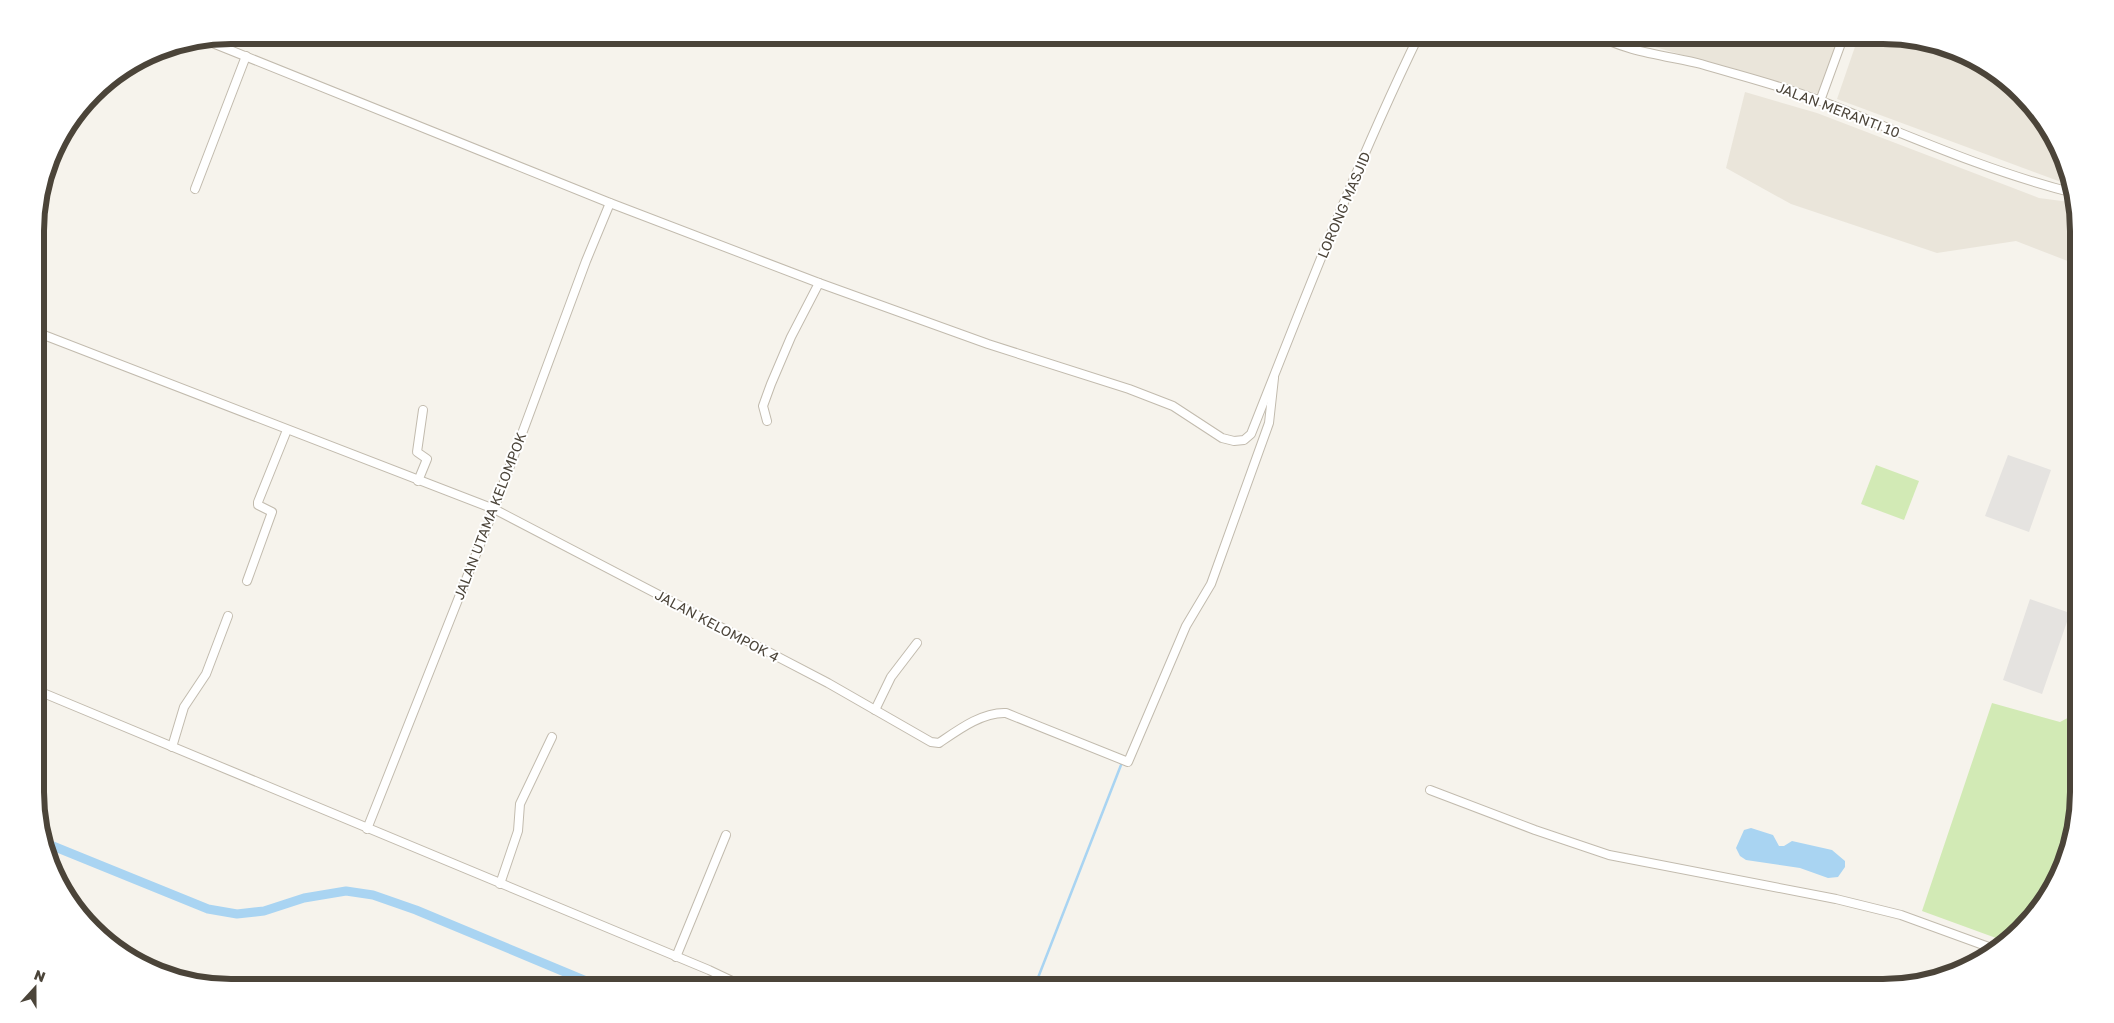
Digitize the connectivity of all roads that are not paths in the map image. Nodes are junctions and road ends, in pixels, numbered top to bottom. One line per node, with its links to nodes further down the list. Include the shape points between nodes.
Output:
1 (216, 44): 5 (street)
2 (1415, 44): 12 (street, LORONG MASJID, via 1386,104)
3 (1619, 44): 6 (street, JALAN MERANTI 10, via 1735,73)
4 (1841, 44): 6 (street)
5 (246, 56): 7 (street); 9 (street)
6 (1820, 101): 8 (street, JALAN MERANTI 10, via 1976,164)
7 (195, 189)
8 (2066, 191)
9 (610, 203): 10 (street); 17 (street, JALAN UTAMA KELOMPOK)
10 (819, 283): 12 (street, LORONG MASJID, via 988,344 1129,389 1173,406 1222,438 1234,441 1244,440 1251,434); 14 (street, via 771,384 763,406)
11 (44, 335): 15 (street, JALAN KELOMPOK 4)
12 (1274, 378): 22 (street, JALAN KELOMPOK 4, via 1270,423 1210,584 1186,626 1128,762 1006,713 996,712 980,719 939,743)
13 (423, 410): 16 (street, via 417,452 427,458)
14 (767, 421)
15 (287, 430): 16 (street, JALAN KELOMPOK 4); 18 (street, via 258,502 272,512)
16 (418, 481): 17 (street, JALAN KELOMPOK 4)
17 (494, 510): 22 (street, JALAN KELOMPOK 4, via 675,602); 26 (street, JALAN UTAMA KELOMPOK)
18 (246, 581)
19 (228, 616): 24 (street, via 206,674 184,707)
20 (917, 643): 22 (street, via 891,677)
21 (44, 693): 24 (street)
22 (875, 710)
23 (552, 737): 28 (street, via 520,804 518,831)
24 (172, 747): 26 (street)
25 (1430, 790): 29 (street, via 1609,855 1836,899 1901,915)
26 (367, 829): 28 (street)
27 (726, 834): 30 (street)
28 (500, 884): 30 (street)
29 (1989, 947)
30 (676, 957): 31 (street)
31 (726, 979)

